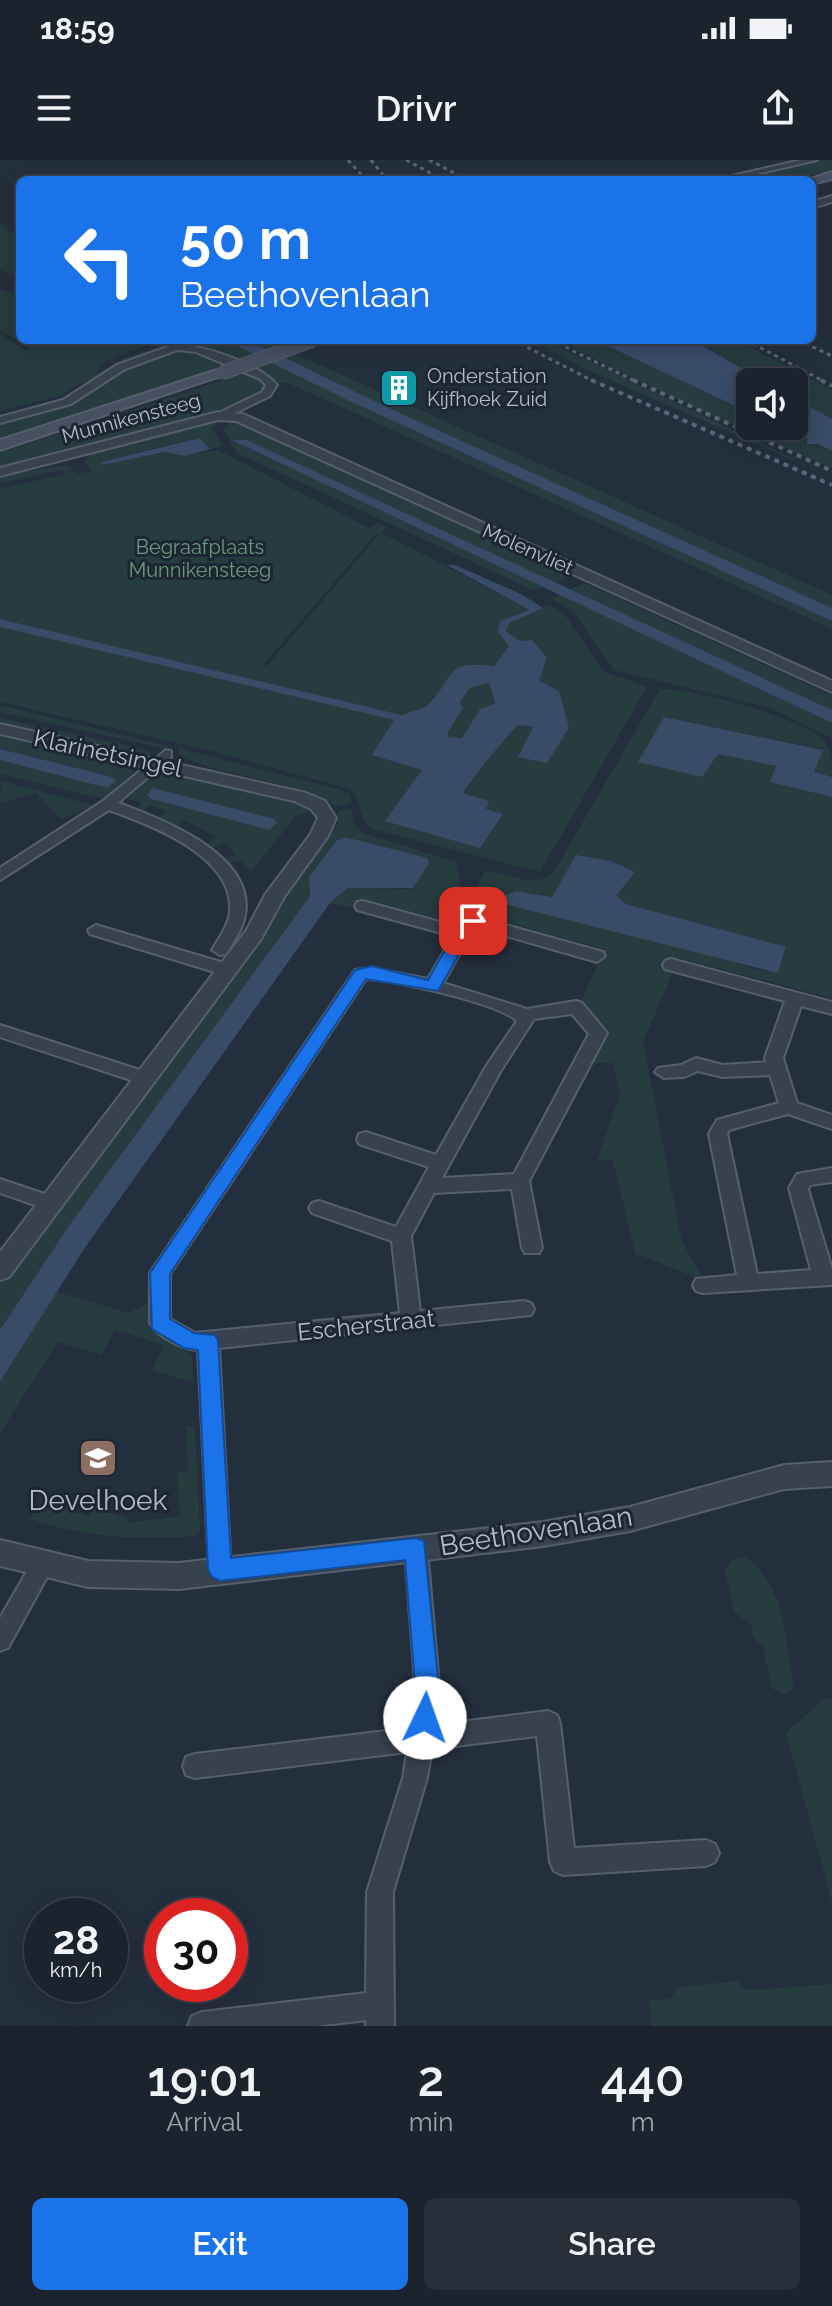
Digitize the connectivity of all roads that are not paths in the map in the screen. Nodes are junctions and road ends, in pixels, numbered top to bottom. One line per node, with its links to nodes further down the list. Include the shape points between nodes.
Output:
1 (813, 160): 2 (street)
2 (737, 176)
3 (302, 344): 6 (main road, Munnikensteeg, bridge)
4 (223, 415): 5 (street, Munnikensteeg, via 266,394 272,385 264,377 182,346 133,361 67,402); 7 (street, Munnikensteeg); 8 (street, Molenvliet, via 238,417)
5 (0, 420)
6 (0, 445)
7 (0, 472)
8 (832, 687)
9 (0, 715): 11 (street, Klarinetsingel)
10 (0, 729): 11 (street, Klarinetsingel)
11 (160, 758): 12 (street); 18 (street, Klarinetsingel, via 312,801 327,818 254,934)
12 (108, 804): 13 (street); 18 (street, Klarinetsingel, via 188,839 232,880 238,910)
13 (0, 875)
14 (363, 906): 16 (street)
15 (96, 930): 18 (street)
16 (464, 934): 17 (street, via 473,921); 20 (street)
17 (597, 956)
18 (224, 960): 27 (street, Klarinetsingel)
19 (671, 965): 21 (street)
20 (432, 987): 23 (street); 46 (street, via 361,974 160,1273 160,1323 192,1342)
21 (795, 998): 22 (street); 25 (street, via 774,1058)
22 (832, 1008)
23 (525, 1015): 31 (street); 33 (street, via 576,1007 598,1033)
24 (0, 1031): 27 (street)
25 (777, 1068): 26 (street, via 723,1071 696,1064); 28 (street)
26 (664, 1072)
27 (146, 1079): 36 (street, Klarinetsingel)
28 (789, 1107): 29 (street); 42 (street, via 723,1125 718,1134)
29 (832, 1122)
30 (366, 1139): 31 (street)
31 (441, 1164): 35 (street)
32 (832, 1175): 41 (street, via 804,1179 798,1188)
33 (520, 1181): 35 (street); 39 (street)
34 (0, 1186): 36 (street)
35 (429, 1186): 38 (street)
36 (52, 1204): 40 (street, Klarinetsingel)
37 (319, 1208): 38 (street)
38 (401, 1236): 45 (street)
39 (532, 1248)
40 (0, 1270)
41 (828, 1277): 42 (street)
42 (749, 1283): 43 (street)
43 (703, 1285)
44 (524, 1309): 45 (street, Escherstraat)
45 (411, 1320): 46 (street, Escherstraat)
46 (208, 1341): 51 (street)
47 (832, 1474): 48 (street, Beethovenlaan, via 784,1477 630,1519)
48 (416, 1549): 51 (street, Beethovenlaan); 53 (street, via 428,1697)
49 (0, 1553): 50 (street, Beethovenlaan)
50 (42, 1566): 51 (street, Beethovenlaan, via 142,1579); 52 (street)
51 (220, 1570)
52 (0, 1640)
53 (421, 1739): 54 (street); 55 (street, via 548,1723 563,1862); 56 (street, via 415,1778 380,1892)
54 (195, 1766)
55 (706, 1853)
56 (379, 2016): 57 (street)
57 (202, 2026)

